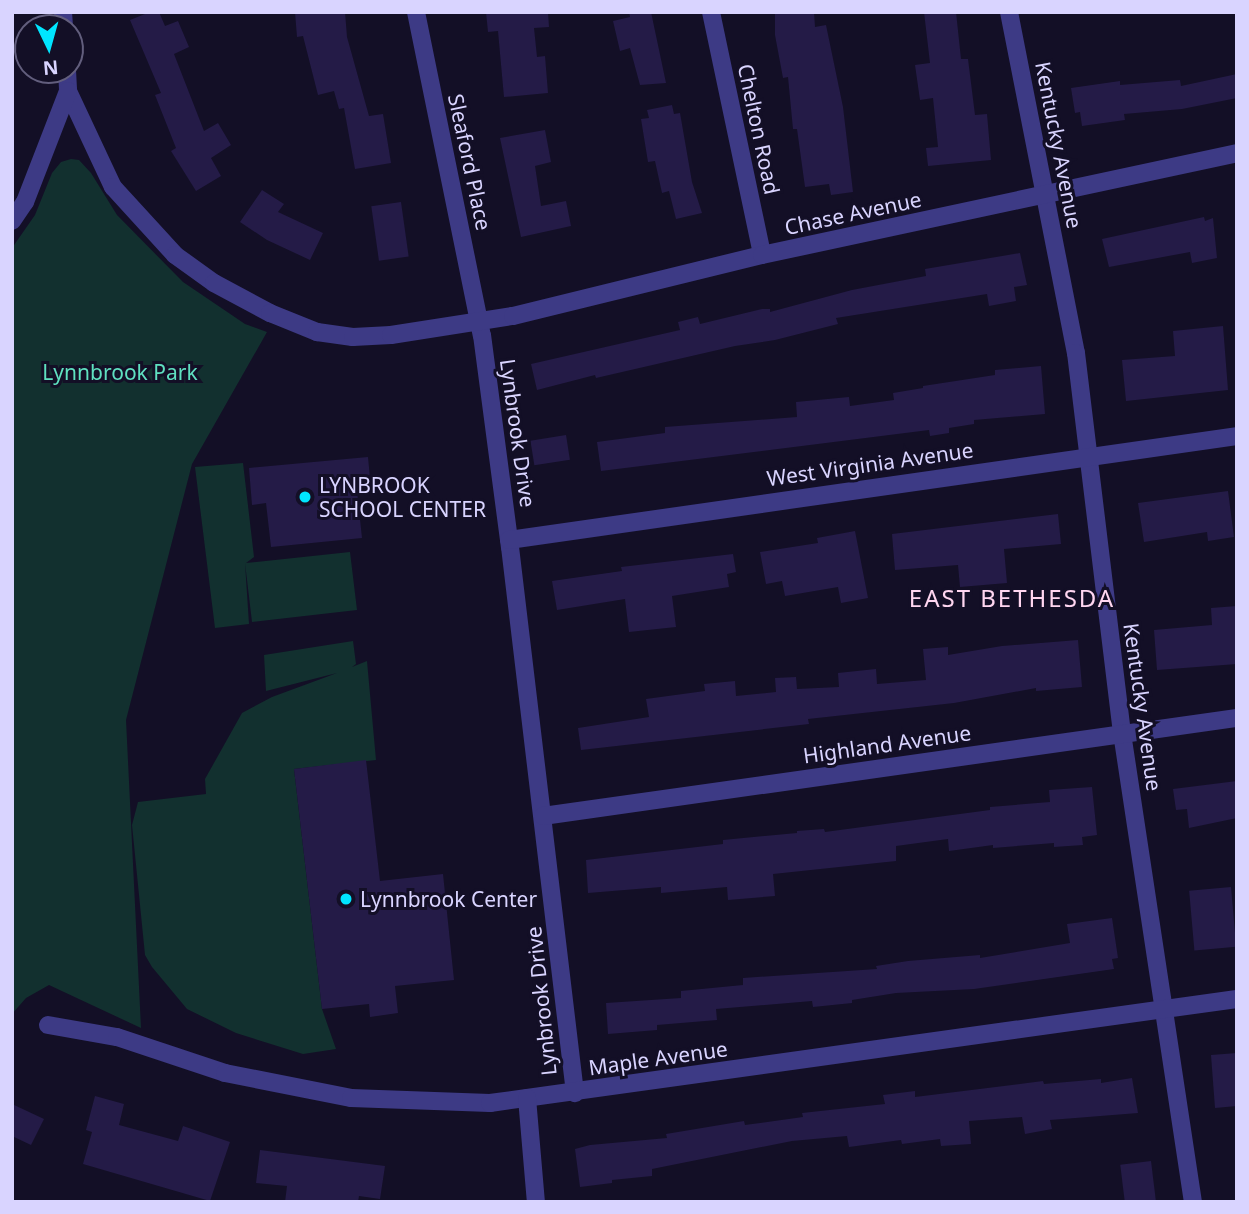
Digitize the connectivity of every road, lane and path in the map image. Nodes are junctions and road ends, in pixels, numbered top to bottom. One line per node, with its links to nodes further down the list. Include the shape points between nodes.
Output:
1 (415, 12): 10 (street, Sleaford Place)
2 (711, 12): 9 (street, Chelton Road)
3 (1009, 12): 7 (street, Kentucky Avenue)
4 (68, 84): 5 (street)
5 (68, 91): 8 (street, via 25,202); 10 (street, via 113,187 175,255 214,283 317,332 353,337)
6 (1237, 153): 7 (street, Chase Avenue)
7 (1046, 195): 9 (street, Chase Avenue); 12 (street, Kentucky Avenue, via 1076,353)
8 (12, 221)
9 (762, 255): 10 (street, Chase Avenue)
10 (480, 321): 13 (street, Lynbrook Drive)
11 (1237, 436): 12 (street, West Virginia Avenue)
12 (1088, 455): 13 (street, West Virginia Avenue); 15 (street, Kentucky Avenue)
13 (509, 540): 16 (street, Lynbrook Drive)
14 (1237, 718): 15 (street, Highland Avenue)
15 (1122, 733): 16 (street, Highland Avenue); 18 (street, Kentucky Avenue)
16 (543, 816): 20 (street, Lynbrook Drive)
17 (1237, 999): 18 (street, Maple Avenue)
18 (1163, 1008): 20 (street, Maple Avenue); 23 (street, Kentucky Avenue)
19 (48, 1025): 21 (street, Maple Avenue, via 117,1037 225,1073 351,1098 490,1103)
20 (575, 1093): 21 (street, Maple Avenue)
21 (527, 1098): 22 (street, Lynbrook Drive)
22 (536, 1202)
23 (1193, 1202)

